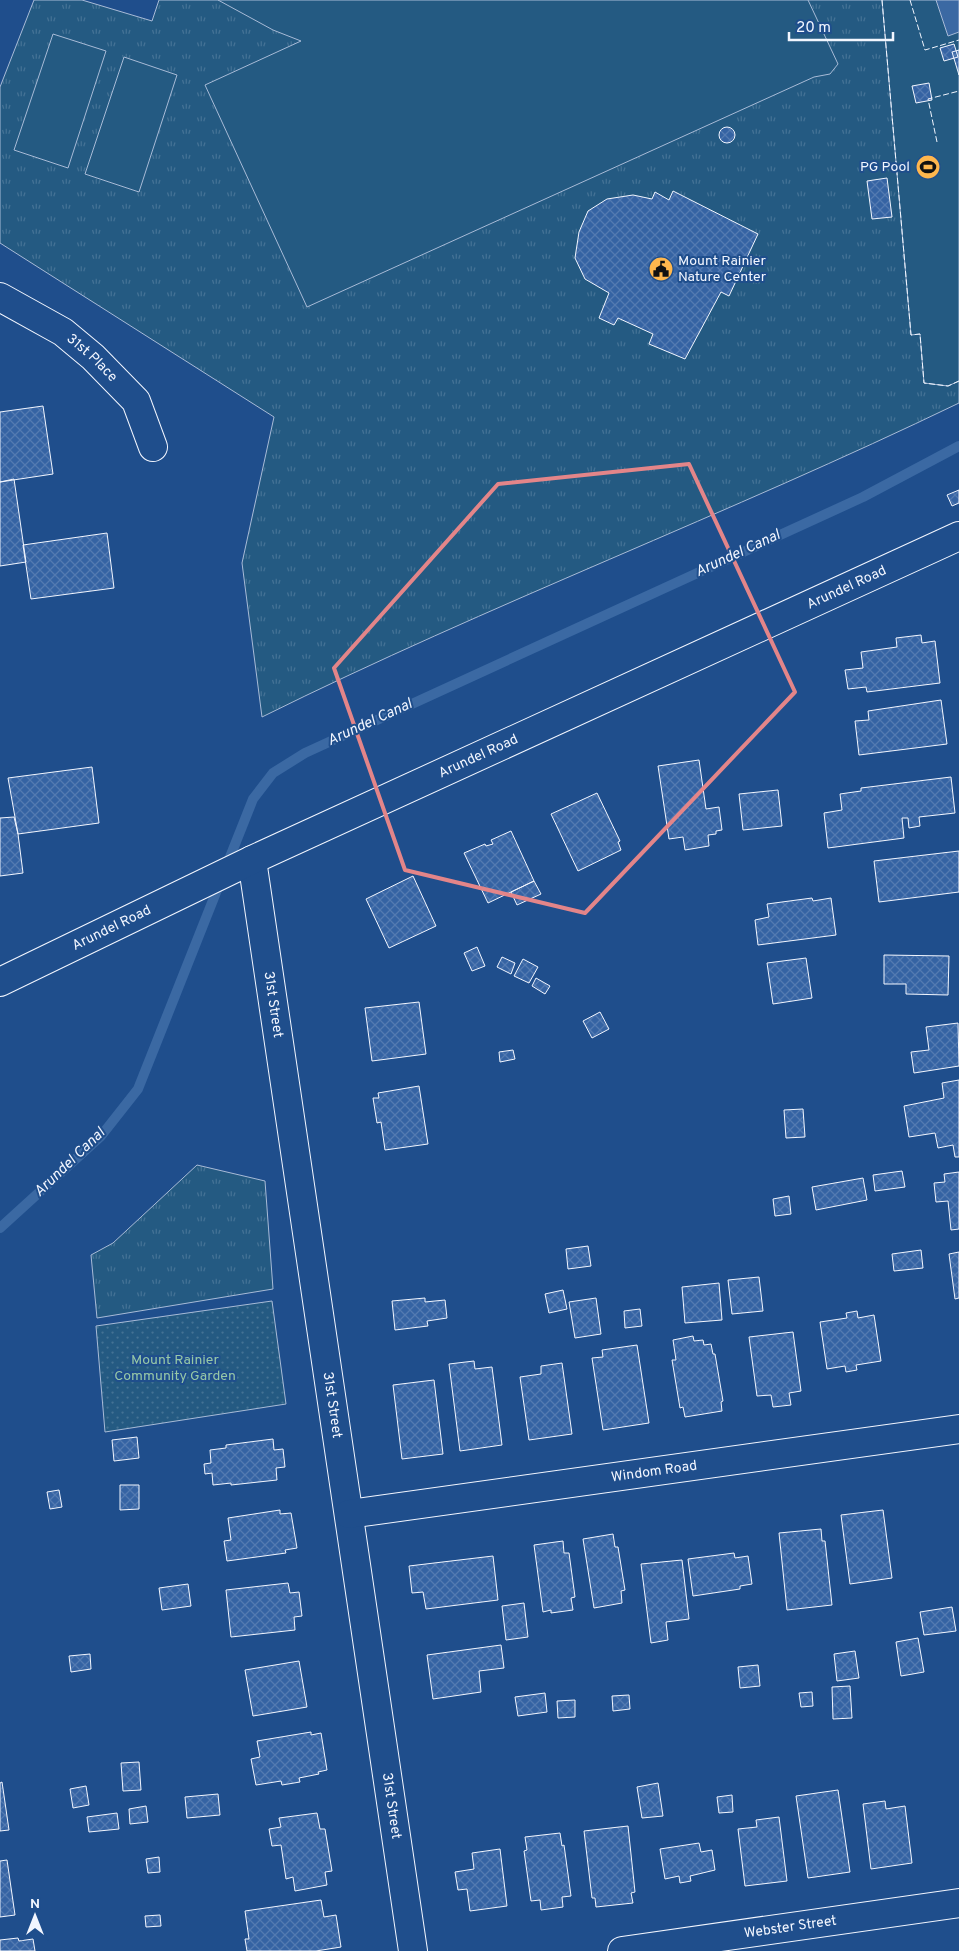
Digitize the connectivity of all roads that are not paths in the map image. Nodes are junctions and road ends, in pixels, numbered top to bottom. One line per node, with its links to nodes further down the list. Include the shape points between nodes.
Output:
1 (0, 297): 2 (street, 31st Place, via 63,332 93,357 136,401)
2 (153, 447)
3 (959, 536): 4 (street, Arundel Road)
4 (252, 860): 5 (street, Arundel Road); 7 (street, 31st Street)
5 (0, 982)
6 (959, 1429): 7 (street, Windom Road)
7 (349, 1514): 9 (street, 31st Street)
8 (959, 1903): 10 (street, Webster Street)
9 (413, 1951)
10 (622, 1951)

